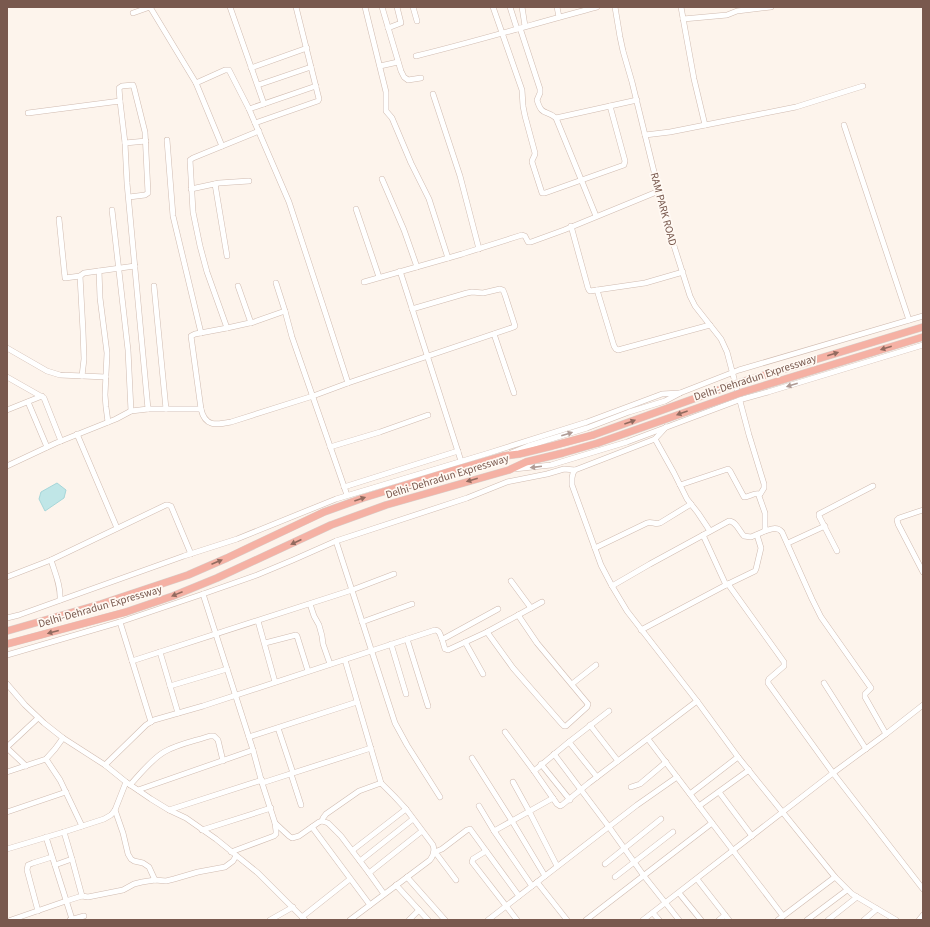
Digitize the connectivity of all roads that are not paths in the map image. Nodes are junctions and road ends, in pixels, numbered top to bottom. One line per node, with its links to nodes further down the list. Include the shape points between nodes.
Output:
1 (150, 7): 17 (street); 32 (street)
2 (230, 7): 30 (street)
3 (296, 7): 25 (street)
4 (365, 7): 28 (street)
5 (382, 7): 22 (street)
6 (398, 7): 22 (street, via 401,23)
7 (413, 7): 20 (street)
8 (493, 7): 24 (street)
9 (510, 7): 23 (street)
10 (522, 7): 21 (street)
11 (557, 7): 18 (street)
12 (597, 7): 16 (street)
13 (615, 7): 37 (street, RAM PARK ROAD, via 620,37)
14 (681, 7): 19 (street)
15 (770, 7): 19 (street, via 737,10 727,15)
16 (577, 10): 18 (street)
17 (132, 13)
18 (559, 17): 21 (street)
19 (683, 19): 45 (street)
20 (417, 21)
21 (525, 26): 23 (street)
22 (388, 28): 27 (street)
23 (518, 28): 24 (street); 43 (street, via 540,91 537,100 539,105 544,112)
24 (502, 33): 26 (street); 54 (street, via 522,90 525,116 535,153 532,162 540,191 545,193)
25 (307, 48): 29 (street); 30 (street)
26 (416, 56)
27 (398, 62): 28 (street); 31 (street, via 406,80)
28 (380, 66): 67 (street, via 386,92 386,111 392,118 429,199)
29 (311, 67): 33 (street); 34 (street)
30 (251, 68): 33 (street)
31 (421, 78)
32 (196, 82): 41 (street, via 229,70); 52 (street)
33 (258, 85): 39 (street)
34 (316, 86): 39 (street); 44 (street, via 318,101)
35 (863, 86): 45 (street, via 796,107)
36 (433, 94): 65 (street, via 460,176)
37 (637, 100): 40 (street); 48 (street, RAM PARK ROAD)
38 (120, 101): 42 (street); 50 (street, via 119,88 133,85); 51 (street)
39 (264, 104): 41 (street)
40 (610, 106): 43 (street); 54 (street, via 625,163)
41 (249, 109): 44 (street)
42 (28, 113)
43 (556, 118): 54 (street)
44 (255, 123): 47 (street)
45 (705, 125): 48 (street)
46 (844, 125): 84 (street)
47 (258, 131): 52 (street); 99 (street, via 289,202)
48 (645, 135): 58 (street, RAM PARK ROAD)
49 (167, 140): 89 (street, via 173,216)
50 (146, 141): 51 (street); 59 (street, via 148,193)
51 (125, 144): 59 (street)
52 (222, 146): 57 (street, via 190,160)
53 (382, 179): 69 (street, via 404,230)
54 (582, 180): 62 (street)
55 (249, 181): 56 (street)
56 (215, 184): 57 (street); 66 (street)
57 (191, 189): 87 (street, via 200,246)
58 (659, 191): 62 (street); 73 (street, RAM PARK ROAD)
59 (129, 197): 68 (street)
60 (356, 209): 75 (street)
61 (112, 210): 70 (street)
62 (596, 216): 64 (street)
63 (59, 219): 74 (street, via 65,278)
64 (571, 226): 65 (street, via 531,242 522,235); 80 (street, via 588,288 590,291)
65 (479, 249): 67 (street)
66 (227, 256)
67 (448, 258): 69 (street)
68 (135, 266): 70 (street); 106 (street)
69 (416, 267): 72 (street)
70 (119, 268): 71 (street); 110 (street, via 128,350)
71 (99, 271): 74 (street); 98 (street, via 107,353)
72 (400, 271): 75 (street); 81 (street)
73 (683, 272): 80 (street, via 645,283); 86 (street, RAM PARK ROAD, via 695,306)
74 (80, 276): 96 (street, via 84,359)
75 (379, 277): 76 (street)
76 (364, 282)
77 (276, 283): 82 (street)
78 (154, 286): 107 (street)
79 (238, 286): 85 (street)
80 (597, 290): 86 (street, via 614,346 618,350)
81 (412, 309): 90 (street, via 467,293 500,289 504,292 515,326); 94 (street)
82 (285, 311): 85 (street); 103 (street)
83 (923, 316): 84 (street)
84 (909, 320): 95 (street)
85 (251, 323): 87 (street)
86 (710, 324): 95 (street, RAM PARK ROAD, via 721,339)
87 (227, 328): 89 (street)
88 (923, 328): 120 (highway, Delhi-Dehradun Expressway, one-way to 88, bridge, via 594,435 732,385)
89 (201, 333): 108 (street, via 191,336)
90 (494, 334): 94 (street); 101 (street)
91 (923, 337): 123 (highway, Delhi-Dehradun Expressway, one-way to 123, bridge, via 743,392 598,443 526,462)
92 (923, 345): 104 (street, one-way to 104)
93 (7, 348): 96 (street, via 48,371 60,375)
94 (427, 356): 99 (street); 119 (street)
95 (733, 373): 100 (street); 104 (street, RAM PARK ROAD)
96 (82, 376): 98 (street)
97 (7, 377): 102 (street)
98 (106, 377): 112 (street)
99 (348, 383): 103 (street)
100 (680, 392): 120 (street, one-way to 100, via 665,401); 121 (street, via 662,394 586,422)
101 (514, 393)
102 (42, 396): 105 (street); 116 (street)
103 (313, 396): 108 (street, via 224,424 208,422); 118 (street)
104 (739, 400): 113 (street); 128 (street, RAM PARK ROAD, via 764,484)
105 (28, 402): 109 (street); 117 (street)
106 (148, 409): 107 (street); 110 (street)
107 (166, 409): 108 (street)
108 (201, 409)
109 (7, 410)
110 (131, 411): 112 (street)
111 (428, 415): 118 (street)
112 (108, 422): 114 (street)
113 (666, 427): 115 (street); 123 (street, one-way to 123, via 627,442 551,465)
114 (77, 434): 116 (street); 133 (street)
115 (655, 439): 124 (street); 125 (street)
116 (61, 441): 117 (street)
117 (47, 447): 122 (street)
118 (330, 447): 127 (street)
119 (458, 451): 121 (street); 127 (street)
120 (503, 456): 164 (highway, Delhi-Dehradun Expressway, one-way to 120, via 188,575 324,512)
121 (461, 461): 129 (street)
122 (7, 466)
123 (510, 470): 171 (highway, Delhi-Dehradun Expressway, one-way to 171, via 386,505 331,525 173,596 126,612)
124 (575, 470): 138 (street, via 564,469 507,482 467,498); 140 (street, via 572,485)
125 (680, 485): 128 (street, via 728,469 744,497); 130 (street)
126 (873, 486): 132 (street, via 820,513)
127 (344, 487): 129 (street)
128 (760, 494): 135 (street, RAM PARK ROAD, via 765,513)
129 (347, 495): 142 (street, via 238,539)
130 (691, 504): 134 (street); 140 (street, via 660,523 647,523)
131 (923, 510): 144 (street, via 897,520)
132 (825, 526): 139 (street); 141 (street)
133 (117, 528): 142 (street, via 170,505); 143 (street)
134 (710, 531): 136 (street); 137 (street, via 732,520 744,536)
135 (765, 532): 137 (street); 139 (street, via 774,528 780,530)
136 (703, 535): 148 (street); 149 (street)
137 (757, 535): 148 (street, via 760,552 756,569 753,573)
138 (336, 541): 150 (street); 151 (street, via 257,575)
139 (788, 543): 201 (street, via 821,617 871,688 865,696)
140 (595, 548): 149 (street)
141 (837, 551)
142 (191, 554): 152 (street)
143 (50, 560): 146 (street); 152 (street, via 58,581)
144 (923, 572)
145 (394, 574): 150 (street)
146 (7, 577)
147 (511, 581): 156 (street)
148 (727, 585): 163 (street); 223 (street, via 784,662 784,666 769,679 768,683)
149 (612, 586): 163 (street)
150 (352, 590): 154 (street); 162 (street)
151 (203, 594): 161 (street); 166 (street)
152 (60, 600): 159 (street)
153 (542, 602): 156 (street)
154 (310, 604): 160 (street); 178 (street)
155 (412, 604): 162 (street)
156 (531, 608): 158 (street)
157 (498, 609): 168 (street)
158 (518, 615): 165 (street); 185 (street, via 537,643)
159 (7, 618)
160 (258, 621): 166 (street); 170 (street)
161 (120, 622): 175 (street); 177 (street)
162 (362, 622): 173 (street)
163 (641, 630): 190 (street)
164 (7, 631)
165 (487, 632): 169 (street); 185 (street, via 513,668 565,726 588,704)
166 (216, 634): 174 (street); 180 (street)
167 (407, 639): 168 (street, via 435,630 440,633); 172 (street); 193 (street)
168 (442, 639): 169 (street, via 446,650)
169 (465, 642): 182 (street)
170 (265, 643): 181 (street, via 296,635); 183 (street)
171 (7, 644)
172 (391, 644): 173 (street); 188 (street)
173 (371, 651): 176 (street); 237 (street, via 395,723)
174 (160, 652): 177 (street); 187 (street)
175 (7, 655)
176 (345, 660): 178 (street); 191 (street)
177 (132, 662): 197 (street)
178 (330, 664): 181 (street)
179 (596, 665): 185 (street)
180 (227, 669): 187 (street); 189 (street)
181 (308, 671): 183 (street)
182 (483, 674)
183 (275, 682): 189 (street)
184 (7, 684): 196 (street)
185 (572, 684)
186 (824, 684): 208 (street)
187 (170, 686): 195 (street)
188 (406, 694)
189 (236, 695): 195 (street); 202 (street)
190 (697, 701): 204 (street); 211 (street)
191 (357, 702): 199 (street); 207 (street)
192 (923, 705): 201 (street)
193 (428, 706)
194 (609, 711): 198 (street)
195 (178, 713): 197 (street)
196 (38, 718): 203 (street); 206 (street)
197 (151, 722): 218 (street)
198 (590, 725): 205 (street); 215 (street)
199 (278, 728): 202 (street); 224 (street)
200 (505, 732): 221 (street)
201 (886, 734): 208 (street)
202 (249, 737): 209 (street)
203 (63, 738): 213 (street); 218 (street)
204 (648, 739): 215 (street); 216 (street)
205 (569, 742): 210 (street); 225 (street)
206 (7, 748): 219 (street)
207 (371, 748): 224 (street); 229 (street)
208 (866, 749): 223 (street)
209 (253, 750): 214 (street); 227 (street)
210 (554, 754): 217 (street); 233 (street)
211 (738, 757): 220 (street); 236 (street)
212 (472, 758): 253 (street)
213 (46, 759): 219 (street); 234 (street)
214 (223, 761): 230 (street, via 218,740 210,736 163,752); 232 (street)
215 (618, 761): 225 (street)
216 (666, 762): 226 (street); 231 (street, via 640,784)
217 (541, 764): 221 (street); 239 (street)
218 (105, 765): 230 (street)
219 (26, 766): 222 (street)
220 (749, 770): 235 (street); 249 (street)
221 (534, 771): 238 (street)
222 (7, 772)
223 (833, 773): 249 (street); 294 (street)
224 (292, 774): 227 (street); 240 (street)
225 (597, 777): 233 (street)
226 (677, 777): 236 (street); 258 (street)
227 (262, 782): 243 (street); 246 (street)
228 (513, 782): 247 (street)
229 (381, 783): 244 (street); 252 (street, via 355,794 326,814)
230 (128, 784): 232 (street); 245 (street)
231 (631, 787)
232 (138, 790): 246 (street)
233 (581, 790): 239 (street); 258 (street)
234 (66, 792): 248 (street); 256 (street)
235 (719, 792): 242 (street); 264 (street)
236 (690, 794): 242 (street)
237 (440, 797)
238 (553, 798): 239 (street, via 560,806); 247 (street)
239 (570, 800)
240 (301, 805)
241 (479, 806): 261 (street)
242 (699, 806): 255 (street)
243 (271, 808): 254 (street); 259 (street)
244 (406, 809): 250 (street); 268 (street)
245 (115, 810): 256 (street, via 104,819); 289 (street, via 128,854 134,861 149,867)
246 (169, 810): 259 (street)
247 (529, 811): 253 (street); 280 (street)
248 (7, 812)
249 (783, 812): 264 (street); 286 (street)
250 (413, 819): 260 (street); 276 (street)
251 (661, 819): 267 (street)
252 (322, 821): 257 (street); 268 (street, via 332,826)
253 (512, 821): 261 (street); 282 (street)
254 (275, 823): 257 (street, via 292,838); 271 (street, via 274,836)
255 (712, 823): 270 (street); 283 (street)
256 (82, 826): 262 (street)
257 (312, 827): 288 (street)
258 (609, 827): 267 (street); 280 (street)
259 (202, 830): 271 (street)
260 (422, 831): 272 (street, via 433,845); 281 (street)
261 (494, 831): 293 (street)
262 (64, 832): 265 (street); 275 (street)
263 (673, 832): 277 (street)
264 (752, 836): 270 (street)
265 (46, 837): 266 (street); 274 (street)
266 (7, 849)
267 (624, 849): 277 (street); 278 (street)
268 (352, 850): 276 (street)
269 (486, 851): 272 (street, via 469,829); 299 (street); 304 (street, via 472,862)
270 (733, 851): 287 (street); 313 (street)
271 (231, 852): 273 (street)
272 (434, 852): 284 (street, via 430,860); 290 (street)
273 (236, 856): 289 (street, via 225,867 174,879); 305 (street, via 258,873)
274 (52, 857): 279 (street); 308 (street, via 28,865 27,870)
275 (72, 859): 279 (street); 298 (street)
276 (360, 861): 281 (street)
277 (634, 863): 283 (street); 285 (street)
278 (605, 864)
279 (55, 865): 301 (street)
280 (557, 866): 282 (street)
281 (369, 873): 297 (street)
282 (545, 876): 291 (street)
283 (644, 876): 302 (street); 325 (street)
284 (407, 877): 292 (street); 321 (street)
285 (615, 877)
286 (835, 877): 295 (street); 313 (street)
287 (697, 878): 296 (street); 310 (street)
288 (350, 879): 303 (street); 314 (street)
289 (155, 880): 298 (street, via 88,898)
290 (456, 880)
291 (537, 882): 293 (street); 324 (street)
292 (396, 885): 297 (street); 307 (street)
293 (532, 886): 299 (street)
294 (923, 889)
295 (847, 890): 300 (street); 333 (street)
296 (679, 893): 302 (street); 329 (street)
297 (384, 894): 303 (street)
298 (82, 896): 301 (street)
299 (519, 896): 304 (street)
300 (857, 897): 306 (street); 334 (street)
301 (66, 901): 308 (street); 316 (street)
302 (666, 904): 309 (street); 328 (street)
303 (370, 905): 318 (street)
304 (506, 906): 322 (street); 323 (street)
305 (292, 907): 314 (street); 317 (street)
306 (878, 909): 335 (street); 336 (street)
307 (419, 910): 319 (street); 320 (street)
308 (38, 911): 315 (street)
309 (653, 913): 326 (street); 327 (street)
310 (725, 915): 330 (street); 331 (street)
311 (923, 915): 337 (street)
312 (84, 916): 316 (street)
313 (783, 916): 332 (street)
314 (304, 918)
315 (11, 920)
316 (71, 920)
317 (270, 920)
318 (350, 920)
319 (409, 920)
320 (428, 920)
321 (444, 920)
322 (488, 920)
323 (517, 920)
324 (567, 920)
325 (586, 920)
326 (644, 920)
327 (659, 920)
328 (679, 920)
329 (702, 920)
330 (718, 920)
331 (729, 920)
332 (778, 920)
333 (807, 920)
334 (828, 920)
335 (864, 920)
336 (895, 920)
337 (919, 920)

